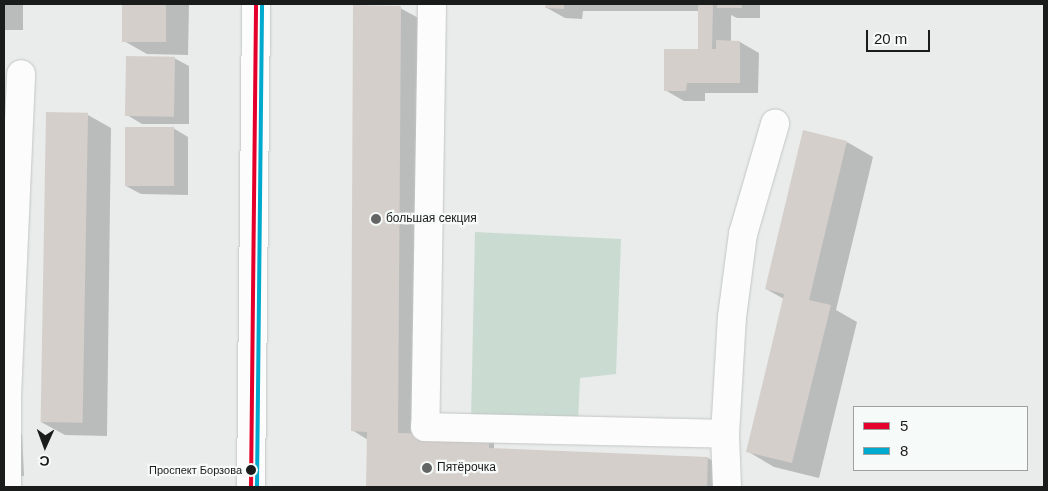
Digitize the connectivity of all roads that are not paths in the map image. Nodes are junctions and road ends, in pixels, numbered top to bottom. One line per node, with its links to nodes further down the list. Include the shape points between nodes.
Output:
1 (256, 4): 8 (street)
2 (432, 4): 6 (street, via 425,427)
3 (21, 74): 5 (street)
4 (775, 124): 6 (street, via 743,234 732,316)
5 (6, 397): 7 (street)
6 (725, 434): 9 (street)
7 (6, 483)
8 (251, 487)
9 (727, 487)

